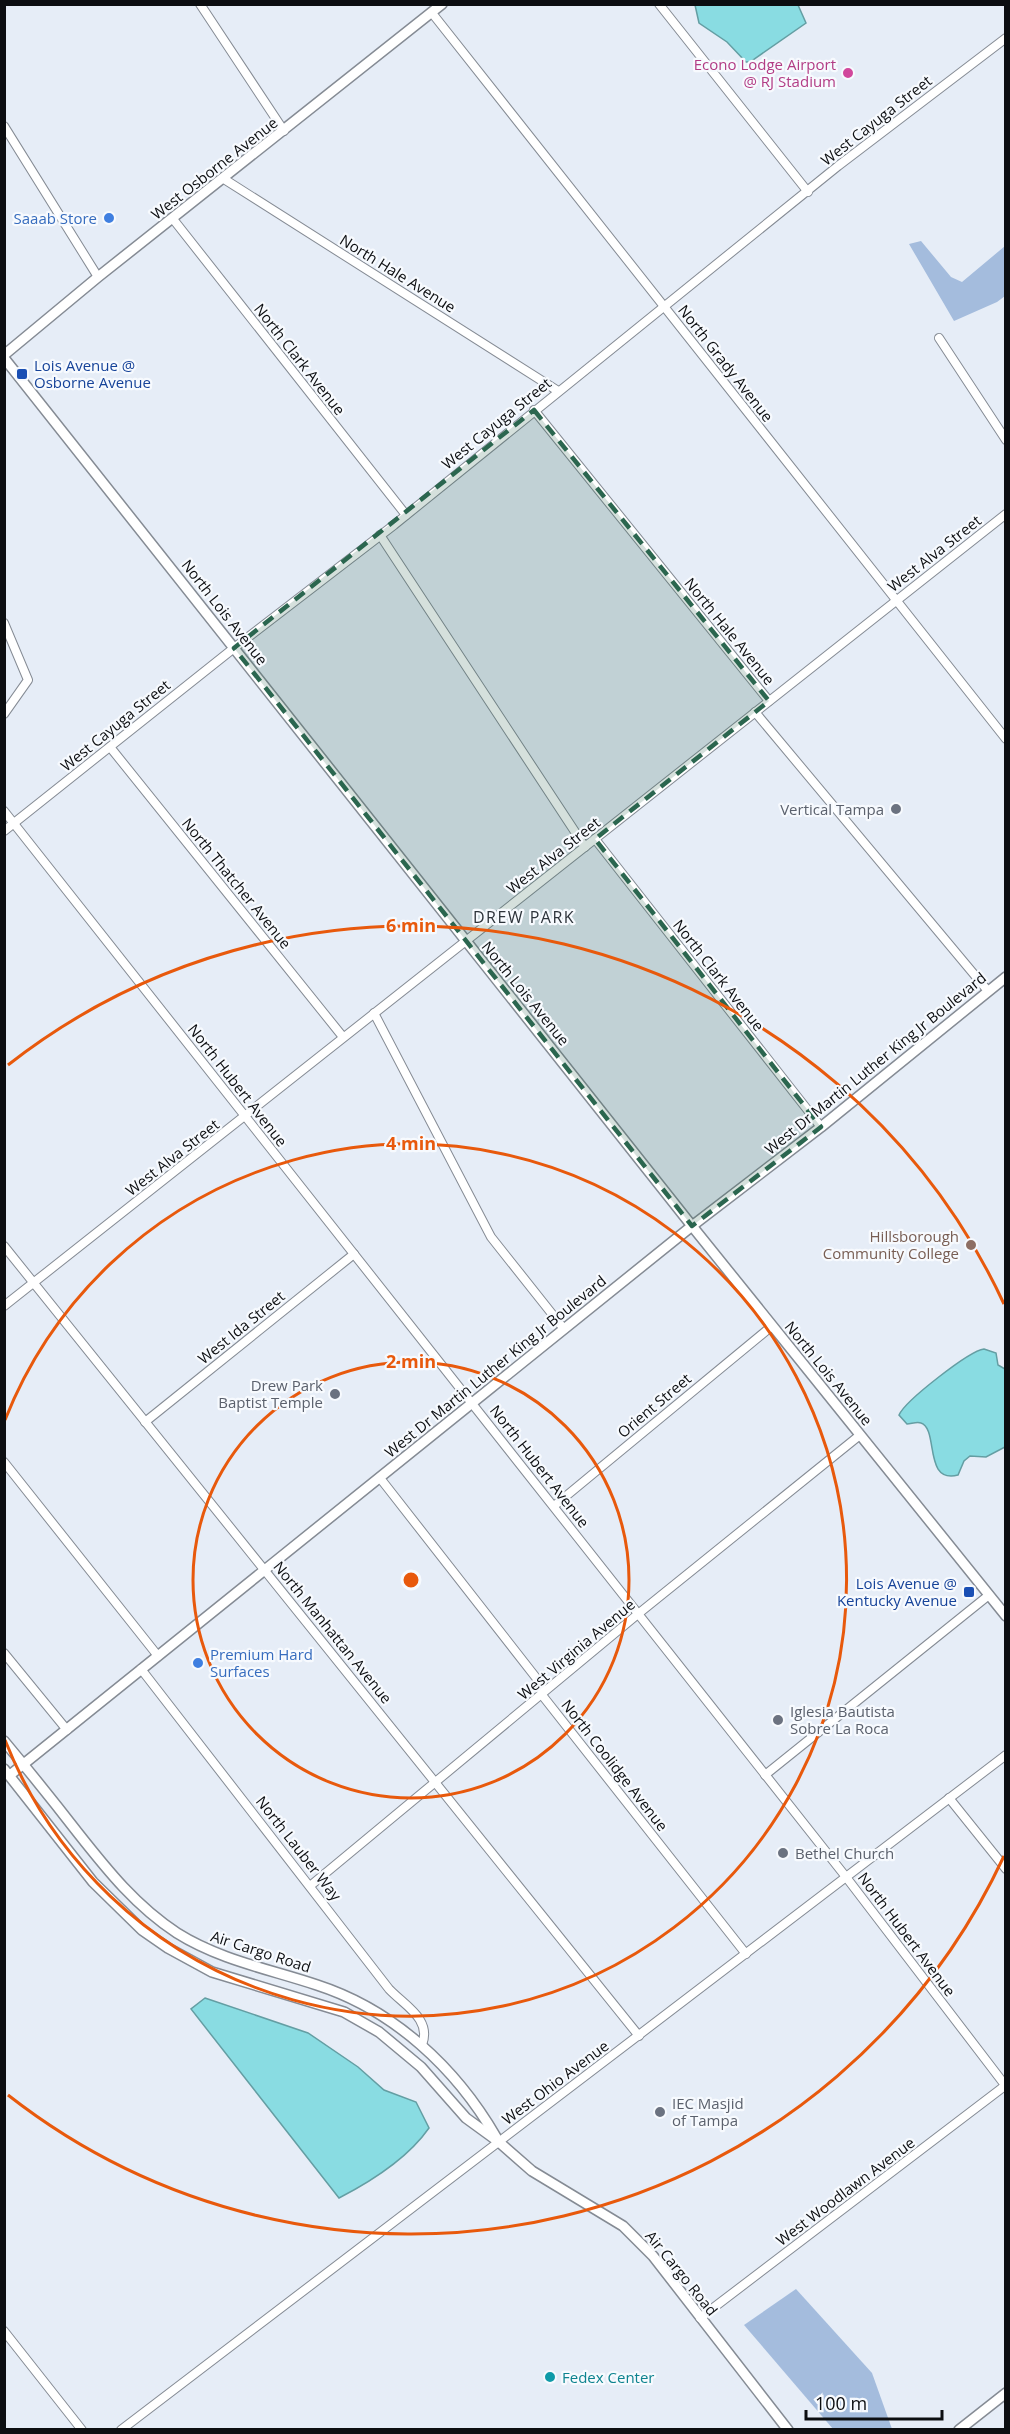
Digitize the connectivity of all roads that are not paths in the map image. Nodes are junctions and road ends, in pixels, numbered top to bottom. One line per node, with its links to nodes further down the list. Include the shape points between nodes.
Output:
1 (200, 4): 8 (street)
2 (426, 4): 5 (street, North Grady Avenue)
3 (442, 4): 5 (street, West Osborne Avenue)
4 (659, 4): 10 (street)
5 (432, 13): 8 (street, West Osborne Avenue); 13 (street, North Grady Avenue)
6 (1005, 38): 10 (street, West Cayuga Street)
7 (4, 126): 12 (street)
8 (284, 131): 9 (street, West Osborne Avenue)
9 (224, 179): 11 (street, West Osborne Avenue); 16 (street, North Hale Avenue)
10 (808, 192): 13 (street, West Cayuga Street)
11 (173, 219): 12 (street, West Osborne Avenue); 20 (street, North Clark Avenue)
12 (98, 277): 15 (street, West Osborne Avenue)
13 (663, 307): 16 (street, West Cayuga Street); 22 (street, North Grady Avenue)
14 (939, 338): 18 (street)
15 (4, 356): 24 (street, North Lois Avenue)
16 (558, 391): 17 (street, West Cayuga Street)
17 (534, 410): 20 (street, West Cayuga Street); 25 (street, North Hale Avenue)
18 (1005, 440)
19 (1005, 514): 22 (street, West Alva Street)
20 (406, 515): 21 (street, West Cayuga Street)
21 (380, 535): 24 (street, West Cayuga Street); 34 (street)
22 (895, 601): 25 (street, West Alva Street); 28 (street, North Grady Avenue)
23 (4, 623): 27 (street, via 28,680)
24 (234, 648): 29 (street, West Cayuga Street); 35 (street, North Lois Avenue)
25 (769, 701): 26 (street, West Alva Street)
26 (755, 712): 33 (street, West Alva Street); 37 (street)
27 (4, 714)
28 (1005, 739)
29 (110, 747): 31 (street, West Cayuga Street); 39 (street, North Thatcher Avenue)
30 (4, 811): 31 (street, North Hubert Avenue)
31 (14, 823): 32 (street, West Cayuga Street); 40 (street, North Hubert Avenue)
32 (4, 831)
33 (595, 839): 34 (street, West Alva Street); 41 (street, North Clark Avenue)
34 (585, 847): 35 (street, West Alva Street)
35 (465, 941): 38 (street, West Alva Street); 42 (street, North Lois Avenue)
36 (1005, 977): 37 (street, West Dr Martin Luther King Jr Boulevard)
37 (988, 991): 41 (street, West Dr Martin Luther King Jr Boulevard)
38 (374, 1013): 39 (street, West Alva Street); 48 (street, via 491,1237)
39 (343, 1037): 40 (street, West Alva Street)
40 (245, 1116): 44 (street, North Hubert Avenue); 45 (street, West Alva Street)
41 (821, 1127): 42 (street, West Dr Martin Luther King Jr Boulevard)
42 (692, 1226): 47 (street, North Lois Avenue); 48 (street, West Dr Martin Luther King Jr Boulevard)
43 (4, 1246): 45 (street, North Manhattan Avenue)
44 (354, 1254): 49 (street, North Hubert Avenue); 50 (street, West Ida Street)
45 (33, 1283): 46 (street, West Alva Street); 50 (street, North Manhattan Avenue)
46 (4, 1306)
47 (772, 1326): 51 (street, North Lois Avenue); 54 (street, Orient Street)
48 (564, 1329): 49 (street, West Dr Martin Luther King Jr Boulevard)
49 (473, 1402): 53 (street, West Dr Martin Luther King Jr Boulevard); 54 (street, North Hubert Avenue)
50 (146, 1422): 55 (street, North Manhattan Avenue)
51 (860, 1435): 56 (street, North Lois Avenue); 57 (street, West Virginia Avenue)
52 (4, 1462): 60 (street)
53 (380, 1478): 55 (street, West Dr Martin Luther King Jr Boulevard); 62 (street, North Coolidge Avenue, via 541,1684)
54 (554, 1506): 57 (street, North Hubert Avenue)
55 (265, 1570): 60 (street, West Dr Martin Luther King Jr Boulevard); 69 (street, North Manhattan Avenue)
56 (989, 1596): 58 (street, North Lois Avenue); 68 (street)
57 (638, 1614): 62 (street, West Virginia Avenue); 68 (street, North Hubert Avenue)
58 (1005, 1616)
59 (4, 1653): 63 (street)
60 (158, 1656): 61 (street, West Dr Martin Luther King Jr Boulevard)
61 (141, 1670): 63 (street, West Dr Martin Luther King Jr Boulevard); 73 (street, North Lauber Way)
62 (542, 1695): 69 (street, West Virginia Avenue); 74 (street, North Coolidge Avenue)
63 (67, 1730): 66 (street, West Dr Martin Luther King Jr Boulevard)
64 (4, 1741): 66 (street, Air Cargo Road)
65 (1005, 1755): 70 (street, West Ohio Avenue)
66 (24, 1764): 67 (street, West Dr Martin Luther King Jr Boulevard); 76 (street, Air Cargo Road, via 122,1888 163,1923 223,1957 358,2001)
67 (6, 1774): 78 (street, Air Cargo Road, via 93,1882 142,1930 212,1972 344,2012 360,2021 400,2048 466,2118)
68 (765, 1775): 72 (street, North Hubert Avenue)
69 (435, 1781): 73 (street, West Virginia Avenue); 75 (street, North Manhattan Avenue)
70 (949, 1798): 71 (street); 72 (street, West Ohio Avenue)
71 (1005, 1869)
72 (846, 1877): 74 (street, West Ohio Avenue); 77 (street, North Hubert Avenue)
73 (310, 1886): 76 (street, North Lauber Way, via 389,1989 418,2016 426,2035)
74 (746, 1954): 75 (street, West Ohio Avenue)
75 (639, 2036): 78 (street, West Ohio Avenue)
76 (422, 2046): 78 (street, Air Cargo Road, via 480,2109)
77 (1005, 2085): 79 (street, West Woodlawn Avenue)
78 (499, 2142): 79 (street, Air Cargo Road, via 532,2171 622,2226 653,2256); 83 (street, West Ohio Avenue)
79 (700, 2318): 84 (street, Air Cargo Road)
80 (4, 2331): 82 (street)
81 (1005, 2393): 85 (street)
82 (82, 2430)
83 (121, 2430)
84 (788, 2430)
85 (959, 2430)

